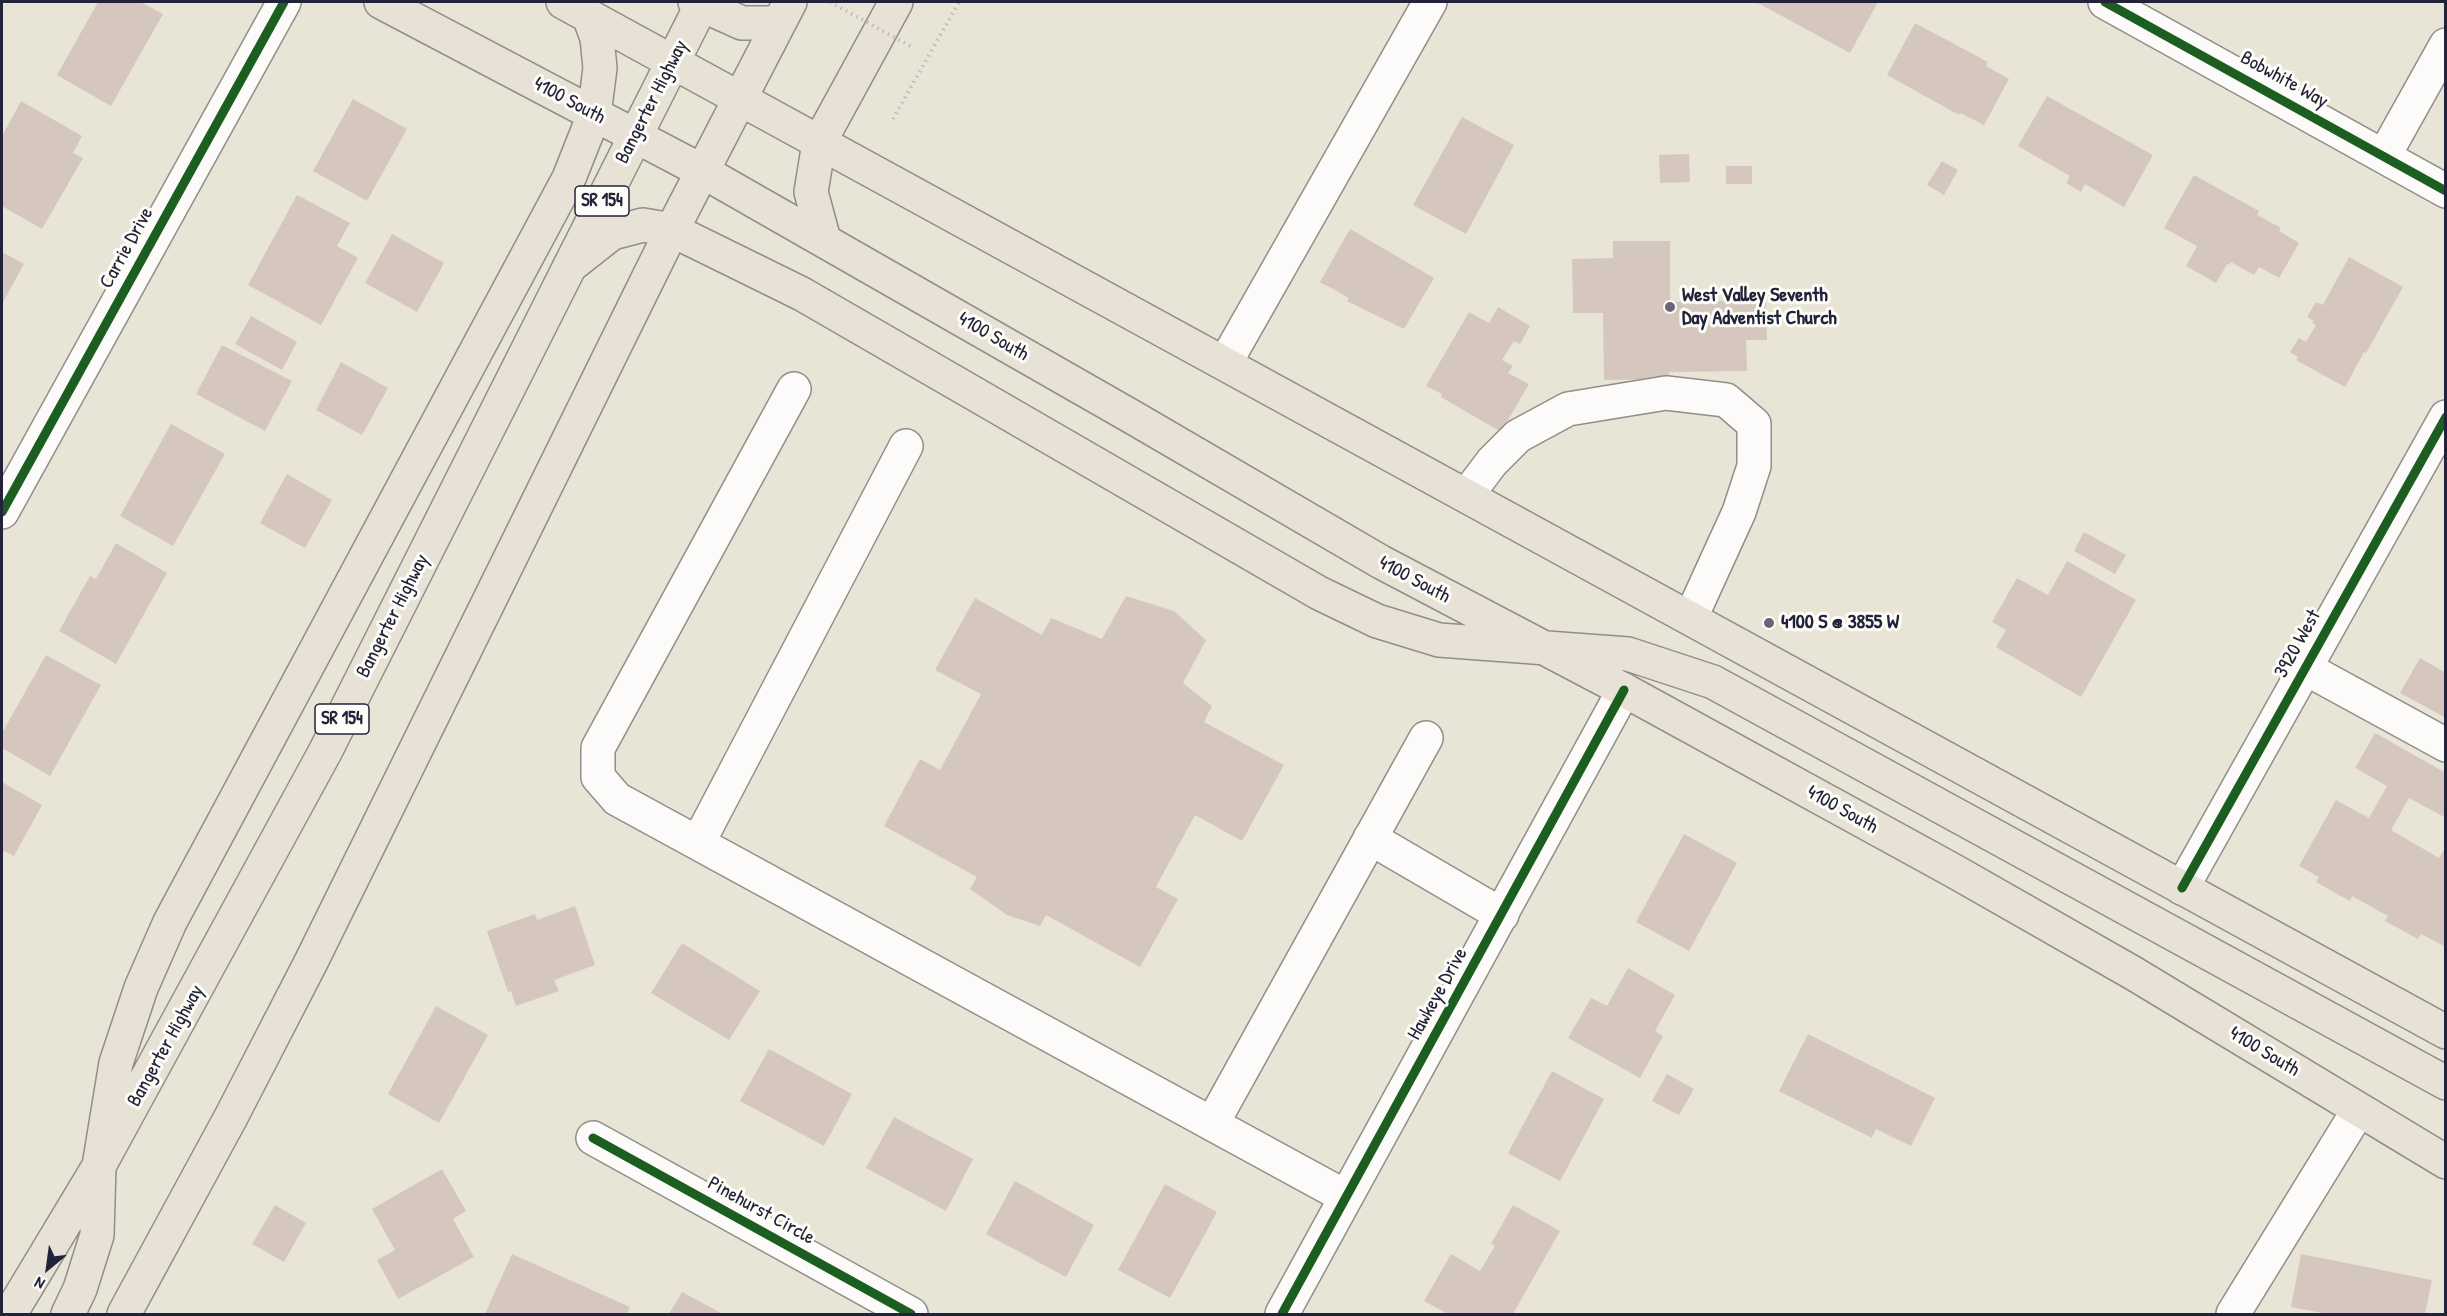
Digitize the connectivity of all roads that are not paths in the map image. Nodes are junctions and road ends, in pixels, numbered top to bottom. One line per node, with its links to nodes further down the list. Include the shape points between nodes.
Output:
1 (284, 2): 26 (street, Carrie Drive)
2 (381, 2): 12 (main road, 4100 South)
3 (897, 2): 14 (main road)
4 (1430, 2): 21 (street)
5 (2105, 2): 15 (street, Bobwhite Way)
6 (700, 3): 8 (main road, via 742,23); 10 (main road, Bangerter Highway / SR 154)
7 (576, 9): 10 (main road); 12 (main road, via 597,38 600,69)
8 (784, 12): 11 (main road)
9 (2445, 45): 15 (street)
10 (672, 62): 11 (main road); 13 (main road, Bangerter Highway / SR 154)
11 (740, 99): 14 (main road); 16 (main road)
12 (594, 115): 13 (main road, 4100 South); 43 (main road, via 569,177 170,922 141,988 116,1063)
13 (634, 136): 16 (main road, 4100 South); 20 (main road, Bangerter Highway / SR 154)
14 (819, 143): 19 (main road, via 811,192); 21 (main road)
15 (2384, 156): 17 (street, Bobwhite Way)
16 (702, 171): 18 (main road); 19 (main road, 4100 South)
17 (2445, 191)
18 (672, 230): 20 (main road, via 643,225 612,233); 28 (main road, via 802,294 1319,593 1377,621 1439,640); 47 (main road, via 347,890)
19 (824, 240): 28 (main road, 4100 South, via 1381,562)
20 (570, 266): 43 (main road, Bangerter Highway / SR 154, via 325,752)
21 (1226, 363): 25 (main road)
22 (794, 389): 34 (street, via 598,748 598,777 617,799)
23 (2445, 417): 29 (street, 3920 West)
24 (906, 446): 34 (street)
25 (1467, 495): 27 (main road); 27 (street, via 1518,436 1568,409 1666,393 1726,400 1754,424 1754,466 1739,512)
26 (2, 512)
27 (1691, 617): 35 (main road)
28 (1546, 649): 30 (main road, 4100 South); 38 (main road, via 1628,654 1713,682)
29 (2305, 668): 32 (street); 35 (street, 3920 West)
30 (1624, 690): 36 (street, Hawkeye Drive); 39 (main road, 4100 South, via 2044,921)
31 (1426, 738): 33 (street)
32 (2445, 745)
33 (1370, 838): 36 (street); 40 (street)
34 (698, 843): 40 (street)
35 (2182, 888): 37 (main road)
36 (1502, 915): 44 (street, Hawkeye Drive)
37 (2445, 1032)
38 (2445, 1083)
39 (2358, 1111): 42 (main road, 4100 South); 50 (street)
40 (1212, 1124): 44 (street)
41 (593, 1138): 48 (street, Pinehurst Circle)
42 (2445, 1162)
43 (99, 1166): 45 (main road, Bangerter Highway / SR 154); 46 (main road, via 97,1235)
44 (1346, 1197): 49 (street, Hawkeye Drive)
45 (10, 1314)
46 (68, 1314)
47 (124, 1314)
48 (911, 1314)
49 (1282, 1314)
50 (2233, 1314)

